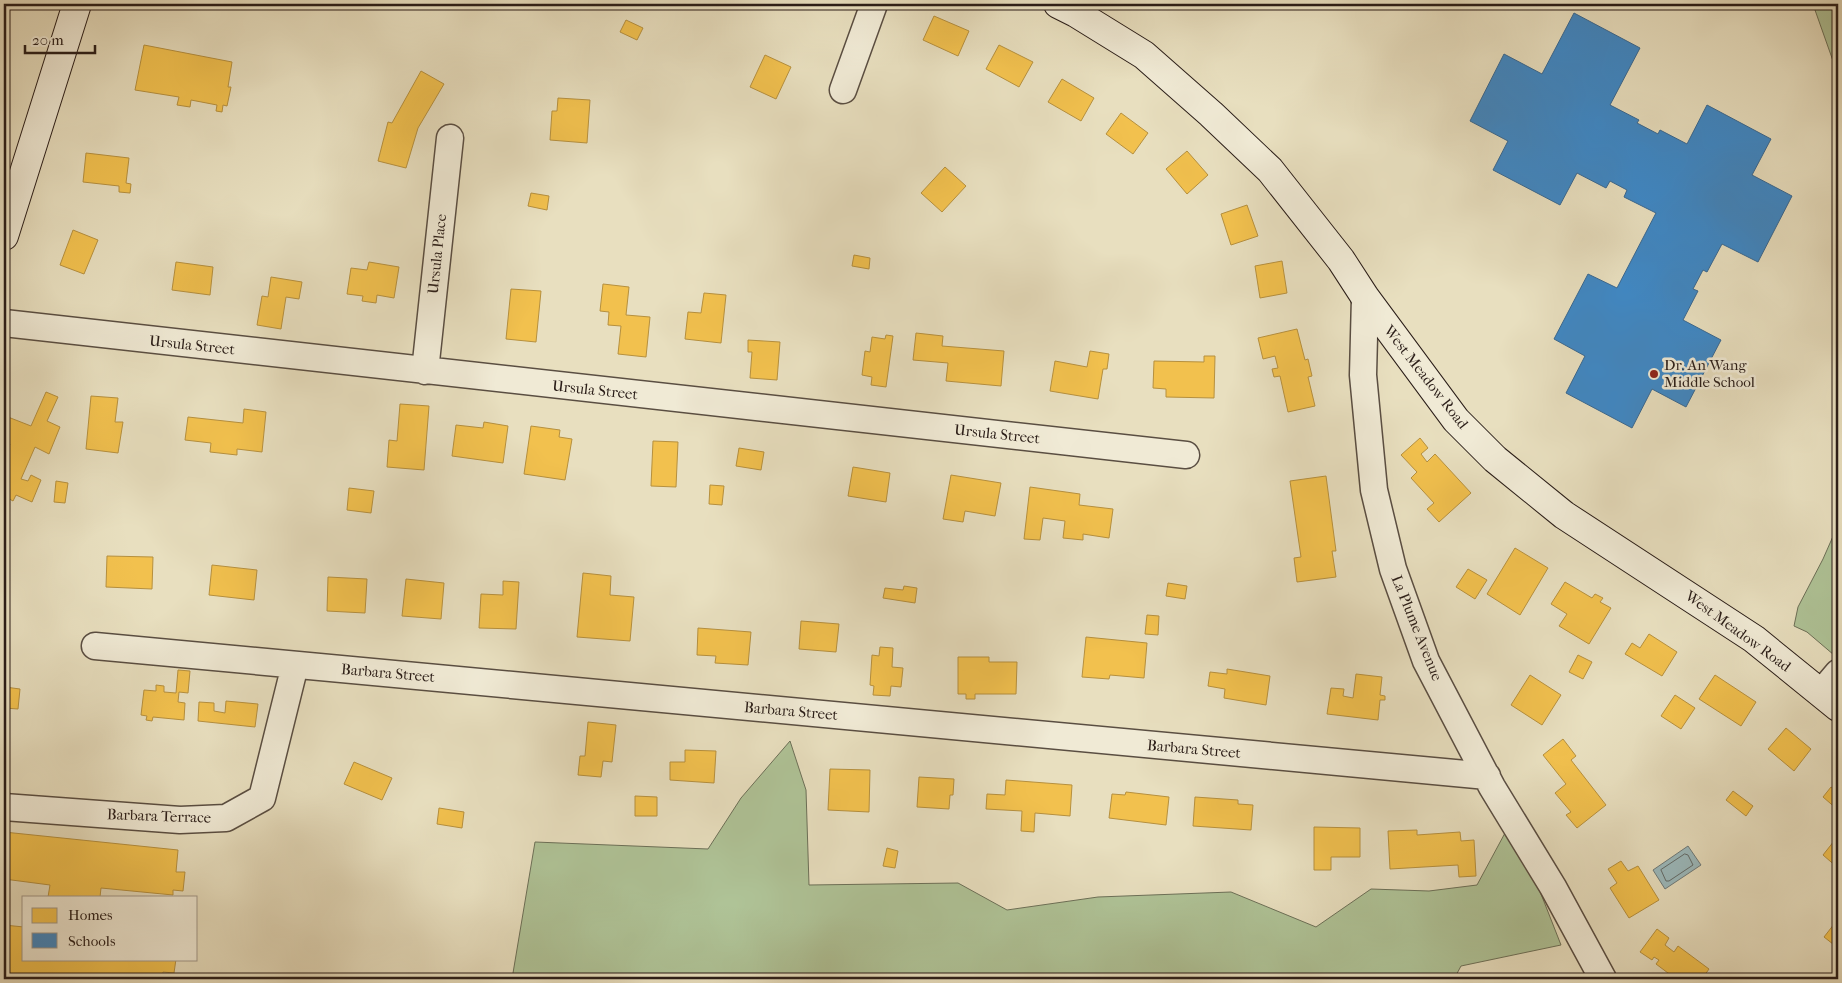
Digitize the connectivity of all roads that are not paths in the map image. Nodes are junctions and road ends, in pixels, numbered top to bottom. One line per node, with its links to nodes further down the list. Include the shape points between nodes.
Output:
1 (76, 4): 6 (street)
2 (874, 4): 4 (street)
3 (1058, 4): 7 (street, West Meadow Road, via 1144,55 1212,114 1270,170 1341,260)
4 (843, 90)
5 (450, 138): 9 (street, Ursula Place)
6 (4, 236)
7 (1365, 297): 14 (street, West Meadow Road, via 1456,420 1495,459 1564,515 1754,639); 15 (street, La Plume Avenue, via 1363,375 1374,490 1393,569 1426,661)
8 (4, 324): 9 (street, Ursula Street)
9 (425, 371): 10 (street, Ursula Street)
10 (1186, 456)
11 (96, 646): 12 (street, Barbara Street)
12 (295, 665): 15 (street, Barbara Street); 16 (street, Barbara Terrace, via 262,798 226,818 180,820)
13 (1838, 673): 14 (street)
14 (1830, 700)
15 (1487, 776): 17 (street, La Plume Avenue)
16 (4, 806)
17 (1603, 979)

